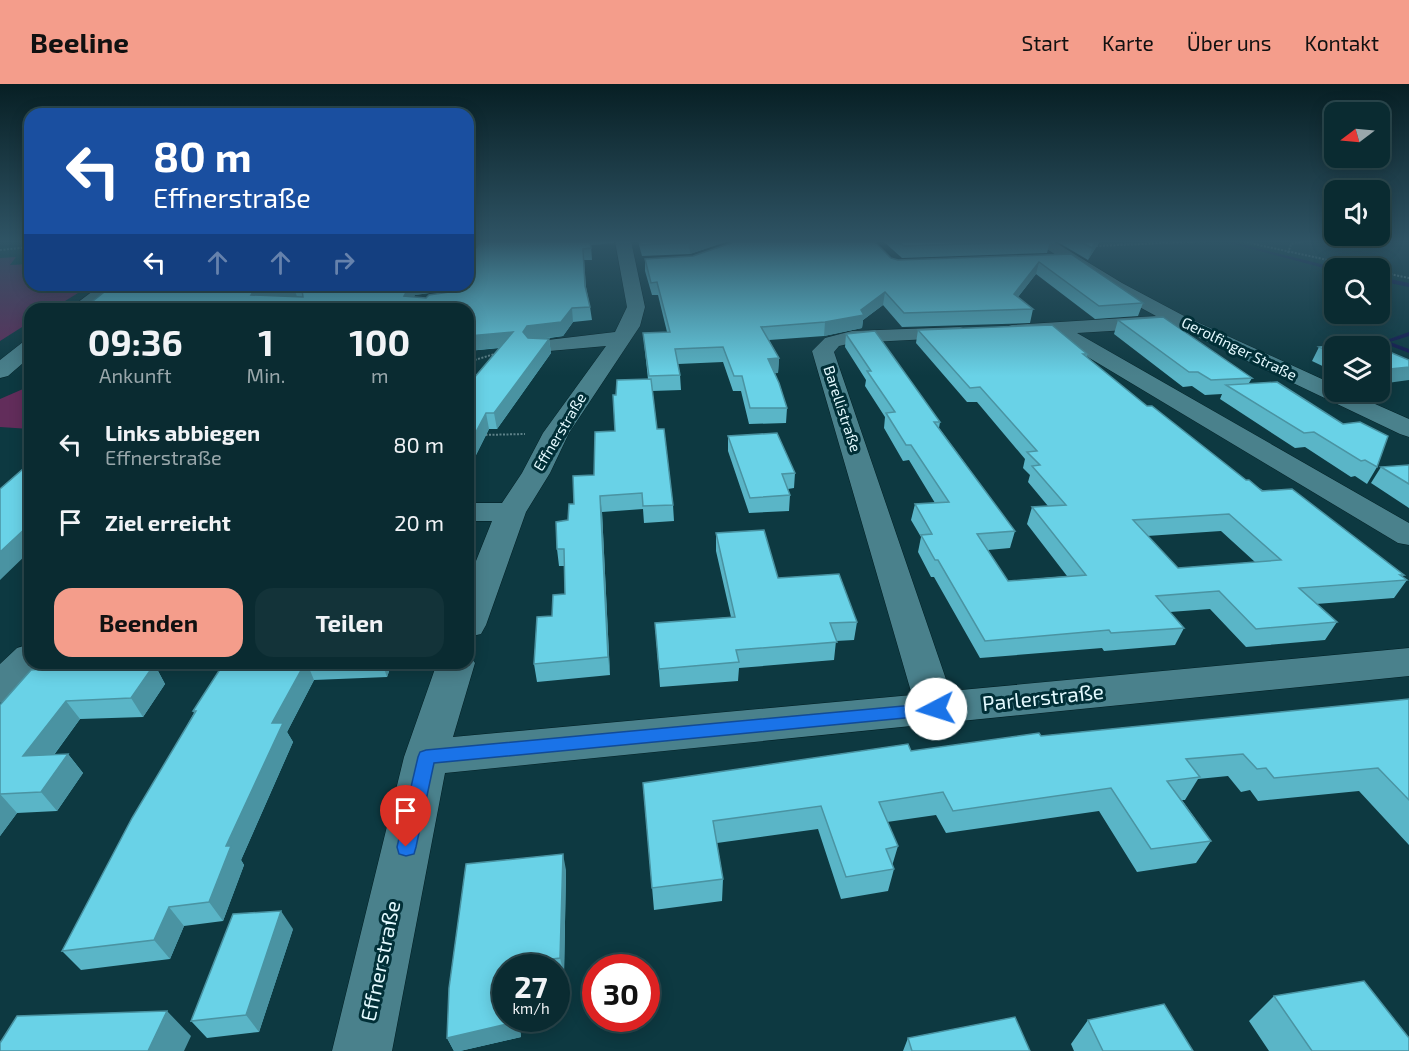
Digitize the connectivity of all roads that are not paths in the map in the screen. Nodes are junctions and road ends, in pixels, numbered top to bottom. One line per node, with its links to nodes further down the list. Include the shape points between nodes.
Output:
1 (635, 286): 7 (street, Effnerstraße, via 636,307)
2 (1118, 286): 5 (street, Gerolfinger Straße)
3 (104, 291): 4 (street)
4 (88, 303)
5 (1179, 321): 6 (street, Barellistraße); 11 (street, Gerolfinger Straße)
6 (1057, 330): 14 (street); 20 (street, Barellistraße, via 852,337 832,342 823,351)
7 (621, 338): 8 (street); 13 (street, Effnerstraße, via 556,433)
8 (538, 346)
9 (16, 350): 10 (street)
10 (0, 371)
11 (1409, 429)
12 (474, 512): 13 (street)
13 (511, 512): 15 (street, Effnerstraße)
14 (1409, 536)
15 (474, 610)
16 (1409, 662): 20 (street, Parlerstraße)
17 (24, 663): 19 (street)
18 (454, 669): 21 (street, Effnerstraße)
19 (0, 688)
20 (936, 709): 21 (street, Parlerstraße)
21 (426, 757): 22 (street, Effnerstraße)
22 (362, 1051)

